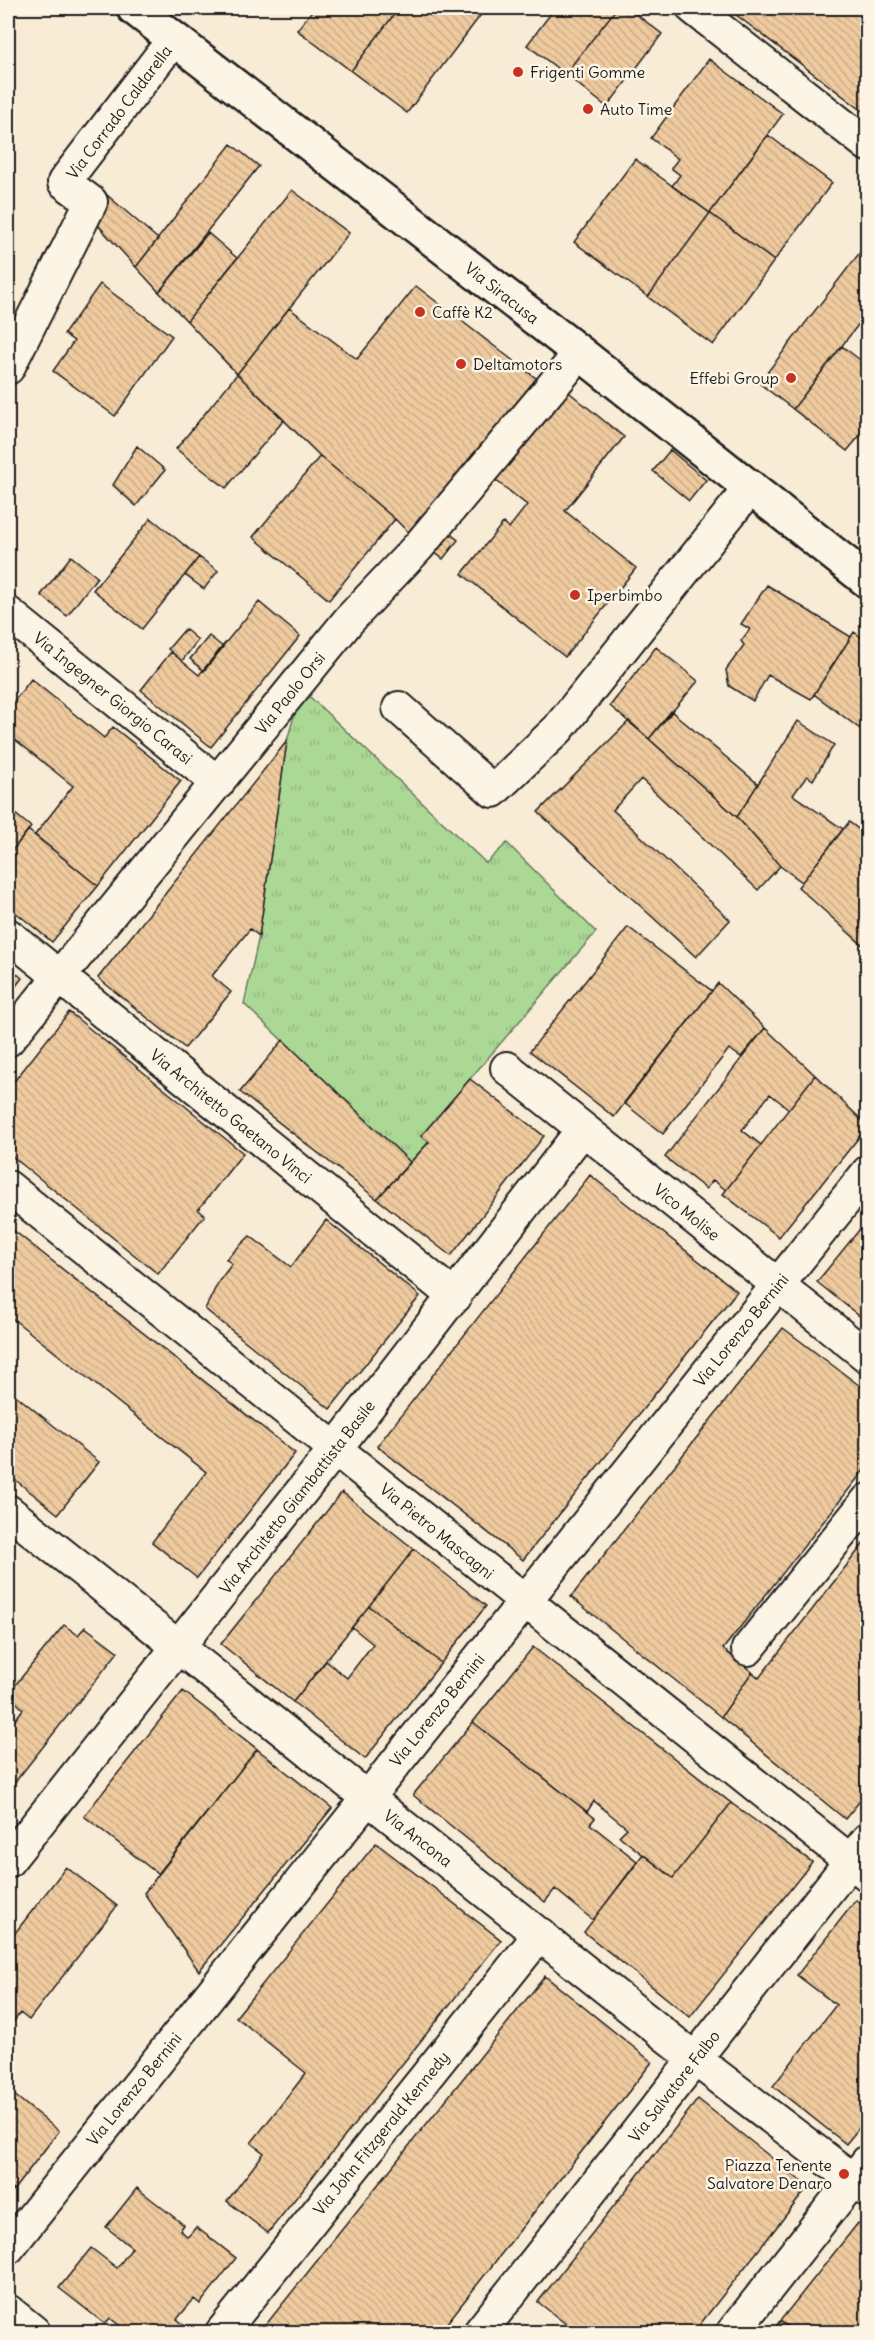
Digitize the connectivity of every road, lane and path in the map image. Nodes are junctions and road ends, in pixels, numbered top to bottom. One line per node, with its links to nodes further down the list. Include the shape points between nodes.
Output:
1 (134, 8): 3 (main road, Via Siracusa)
2 (693, 8): 4 (street)
3 (173, 40): 5 (main road, Via Siracusa); 6 (street, Via Corrado Caldarella, via 64,182 91,202)
4 (867, 145)
5 (580, 353): 7 (main road, Via Siracusa); 11 (street, Via Paolo Orsi, via 418,547 349,620)
6 (8, 368)
7 (751, 487): 8 (main road, Via Siracusa); 10 (street, via 558,729 493,791)
8 (867, 581)
9 (8, 613): 11 (street, Via Ingegner Giorgio Carasi)
10 (399, 708)
11 (218, 783): 13 (street, Via Paolo Orsi)
12 (8, 935): 13 (street, Via Architetto Gaetano Vinci)
13 (59, 977): 14 (street, Via Paolo Orsi); 20 (street, Via Architetto Gaetano Vinci)
14 (8, 1040)
15 (507, 1068): 16 (street, Vico Molise)
16 (583, 1129): 19 (street, Vico Molise); 20 (street, Via Architetto Giambattista Basile)
17 (867, 1172): 19 (street, Via Lorenzo Bernini)
18 (8, 1186): 22 (street, Via Pietro Mascagni)
19 (777, 1284): 21 (street, Vico Molise); 25 (street, Via Lorenzo Bernini)
20 (455, 1297): 22 (street, Via Architetto Giambattista Basile)
21 (867, 1357)
22 (336, 1448): 25 (street, Via Pietro Mascagni); 26 (street, Via Architetto Giambattista Basile)
23 (867, 1500): 27 (street)
24 (8, 1511): 26 (street, Via Ancona)
25 (524, 1602): 28 (street, Via Lorenzo Bernini); 29 (street, Via Pietro Mascagni)
26 (178, 1647): 28 (street, Via Ancona); 30 (street, Via Architetto Giambattista Basile)
27 (748, 1649)
28 (367, 1798): 31 (street, Via Ancona); 34 (street, Via Lorenzo Bernini)
29 (862, 1858): 32 (street, Via Salvatore Falbo)
30 (8, 1861)
31 (540, 1934): 32 (street, Via Ancona); 37 (street, Via John Fitzgerald Kennedy)
32 (695, 2060): 33 (street, Via Ancona); 38 (street, Via Salvatore Falbo)
33 (855, 2173): 39 (street)
34 (8, 2248)
35 (8, 2311): 36 (street)
36 (34, 2332)
37 (222, 2332)
38 (480, 2332)
39 (733, 2332)

